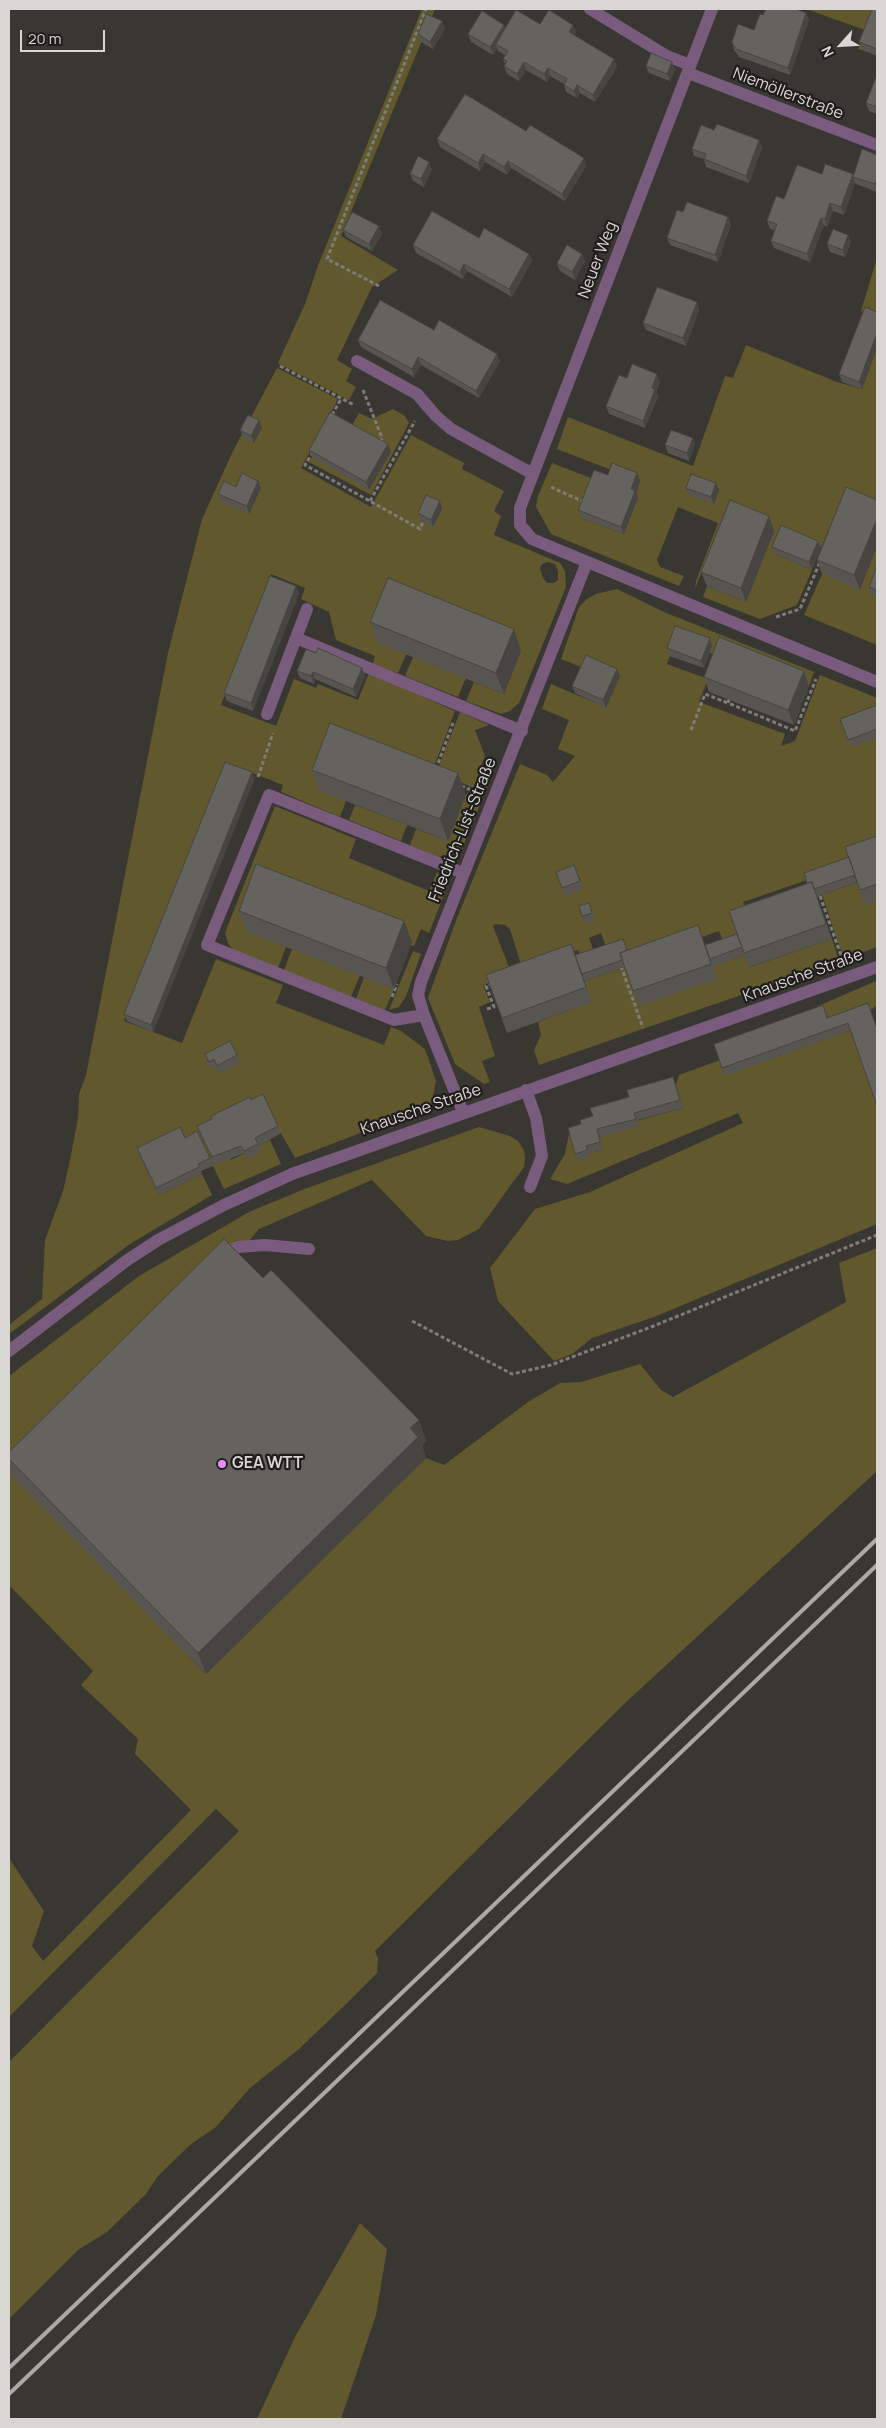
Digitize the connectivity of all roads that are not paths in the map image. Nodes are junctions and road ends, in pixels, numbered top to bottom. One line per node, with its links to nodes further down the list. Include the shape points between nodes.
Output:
1 (590, 9): 3 (street, Niemöllerstraße)
2 (712, 9): 3 (street, Neuer Weg)
3 (689, 69): 4 (street, Niemöllerstraße); 6 (street, Neuer Weg)
4 (877, 145)
5 (357, 361): 6 (street, via 417,394 451,429)
6 (532, 476): 7 (street, Neuer Weg, via 520,508 520,525 532,539)
7 (587, 562): 10 (street); 12 (street, Friedrich-List-Straße)
8 (307, 609): 9 (street)
9 (296, 638): 11 (street); 12 (street)
10 (877, 682)
11 (267, 714)
12 (522, 731): 13 (street, Friedrich-List-Straße)
13 (463, 872): 15 (street, Friedrich-List-Straße, via 421,982 418,995); 15 (street, via 269,795 207,946 394,1020)
14 (877, 967): 16 (street, Knausche Straße)
15 (424, 1015): 17 (street, Friedrich-List-Straße)
16 (526, 1090): 17 (street, Knausche Straße); 18 (street, via 536,1118 542,1156)
17 (463, 1112): 21 (street, Knausche Straße, via 292,1174 194,1220 126,1261)
18 (530, 1187)
19 (309, 1249): 20 (street, via 265,1245 238,1247)
20 (209, 1264)
21 (9, 1351)

